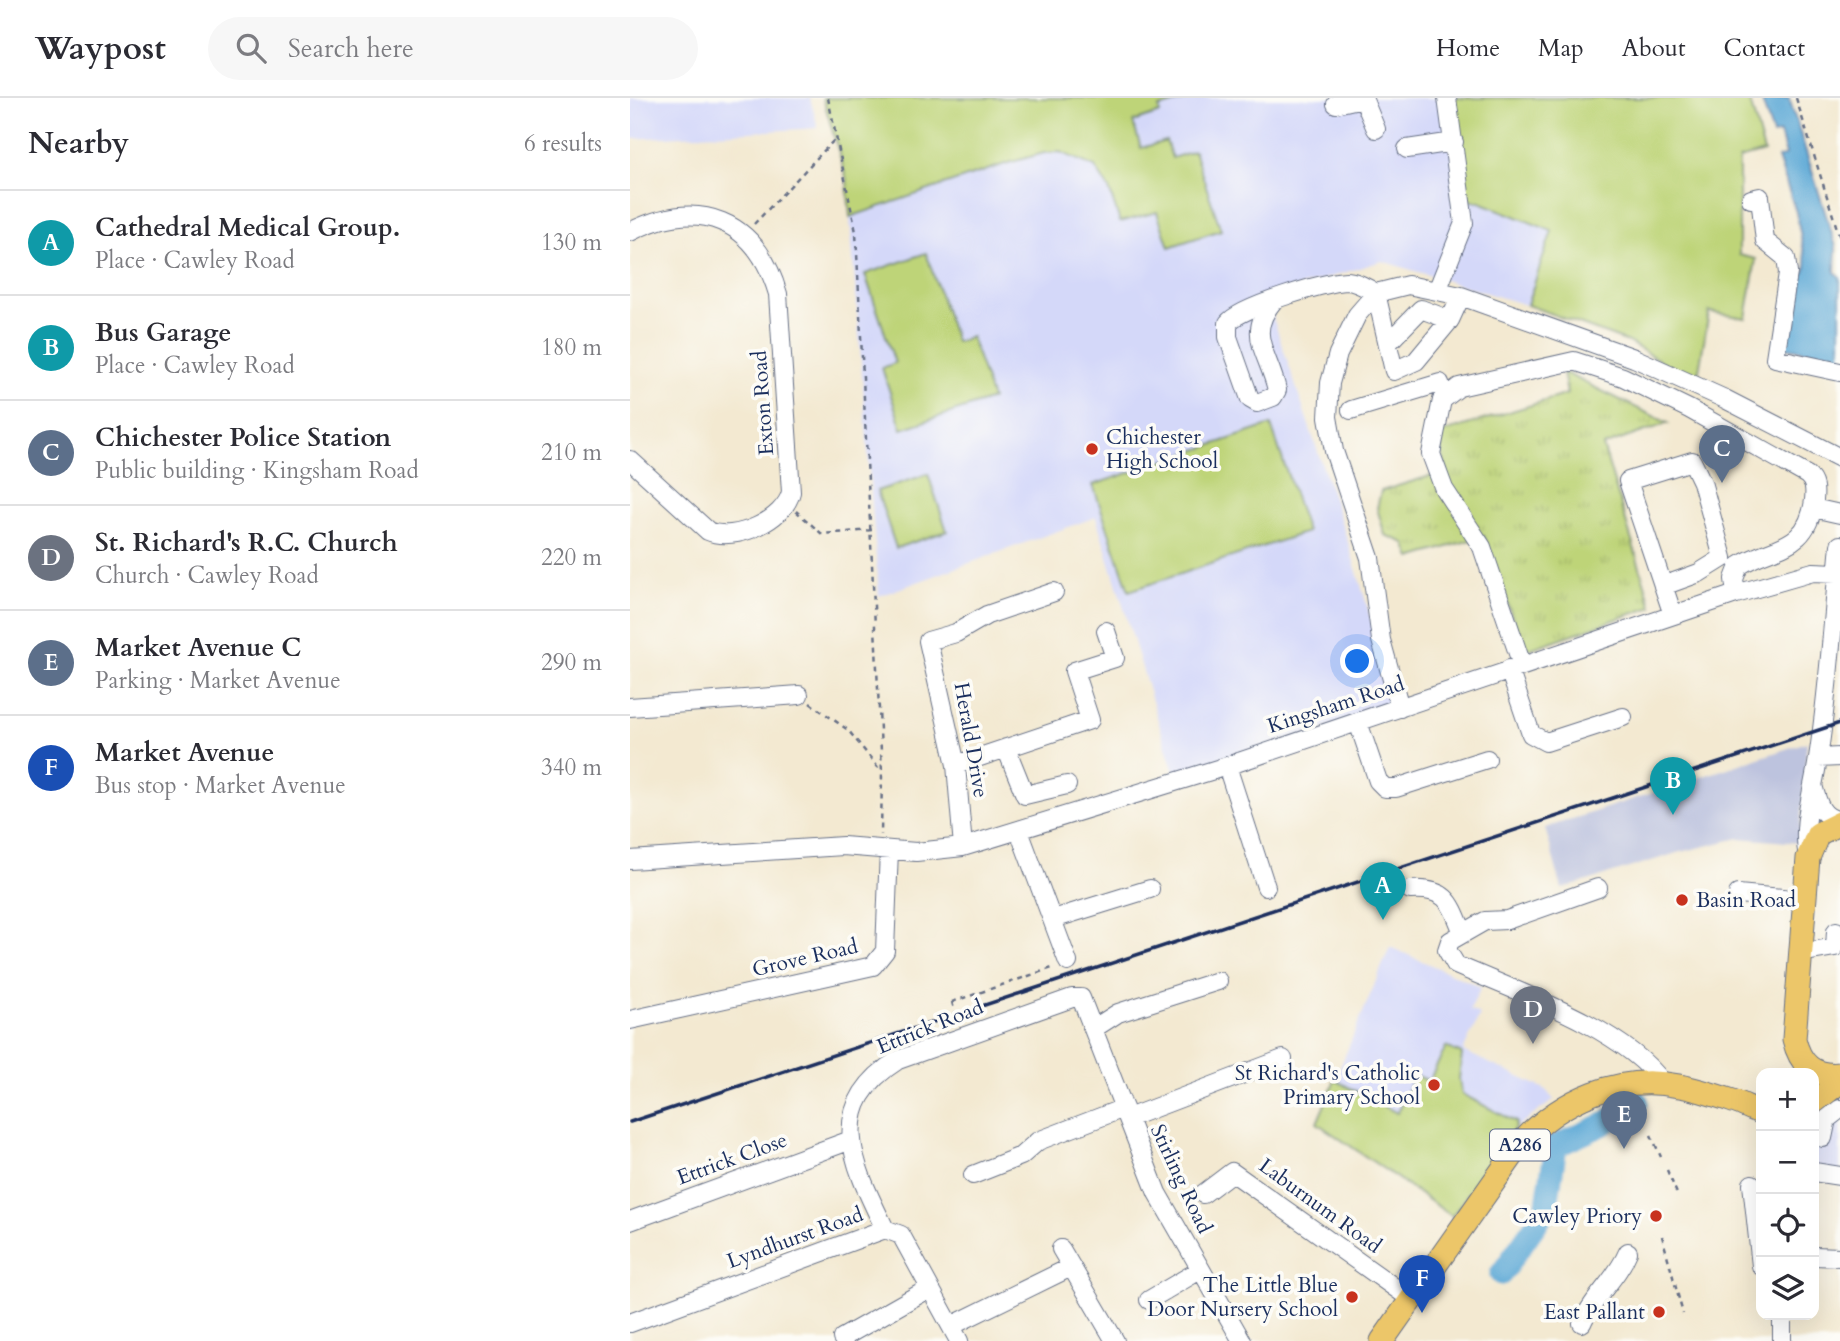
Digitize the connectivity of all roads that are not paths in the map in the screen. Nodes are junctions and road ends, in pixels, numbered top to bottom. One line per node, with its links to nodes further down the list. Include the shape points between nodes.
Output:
1 (1363, 98): 3 (street); 4 (street)
2 (1447, 98): 5 (street)
3 (1336, 104)
4 (1376, 129)
5 (1454, 142): 6 (street); 9 (street, via 1464,223)
6 (1408, 149)
7 (1751, 199): 16 (street, via 1760,197 1765,241 1786,258 1788,273 1775,358)
8 (630, 232): 21 (street, Exton Road, via 656,220 686,215 717,219 744,233 760,251 778,294 791,492 779,514 730,536 718,535)
9 (1437, 291): 10 (street, via 1408,285); 11 (street)
10 (1376, 293): 12 (street, via 1348,281); 14 (street); 35 (street, via 1357,315 1338,354 1328,417 1334,451 1370,558 1381,640)
11 (1461, 296): 13 (street); 20 (street, via 1633,358)
12 (1274, 300): 12 (street, via 1260,318 1258,329 1277,390 1273,397 1257,403 1250,399 1227,329 1237,313)
13 (1450, 320): 14 (street, via 1421,309); 15 (street, via 1416,360)
14 (1388, 343): 15 (street)
15 (1394, 371): 18 (street)
16 (1840, 372)
17 (1440, 383): 18 (street)
18 (1400, 395): 19 (street)
19 (1351, 410)
20 (1840, 458)
21 (630, 460)
22 (1813, 508): 23 (street); 28 (street, via 1794,541 1739,566 1734,579); 31 (street, via 1815,491 1807,475 1623,377 1574,361 1459,387 1442,400 1431,454 1444,489 1482,547)
23 (1840, 514)
24 (1840, 545): 25 (street)
25 (1837, 573): 28 (street, Kingsham Road, via 1813,572); 32 (street)
26 (1663, 586): 26 (street, via 1723,558 1692,461 1628,481); 29 (street)
27 (1054, 592): 42 (street, Herald Drive, via 928,641)
28 (1736, 594): 29 (street, Kingsham Road)
29 (1673, 615): 31 (street, Kingsham Road)
30 (1106, 631): 38 (street, via 1115,658 1074,671 1090,720)
31 (1516, 667): 35 (street, Kingsham Road); 36 (street, via 1531,734 1546,742)
32 (1833, 680): 40 (street)
33 (799, 695): 34 (street)
34 (630, 707)
35 (1400, 708): 37 (street, Kingsham Road)
36 (1623, 717)
37 (1358, 722): 41 (street, via 1378,781 1385,788); 43 (street, Kingsham Road)
38 (1006, 748): 42 (street); 44 (street, via 1024,795)
39 (1840, 757): 40 (street)
40 (1818, 758): 45 (street)
41 (1487, 759)
42 (956, 765): 48 (street, Herald Drive)
43 (1227, 766): 47 (street, Kingsham Road); 52 (street)
44 (1067, 785)
45 (1813, 785): 46 (street, via 1824,813); 50 (street, via 1804,838)
46 (1840, 821): 50 (main road, via 1818,834)
47 (1019, 831): 48 (street, Kingsham Road); 58 (street)
48 (963, 847): 49 (street, Kingsham Road)
49 (885, 850): 51 (street, Kingsham Road, via 844,846); 65 (street, Grove Road, via 885,951 873,966)
50 (1808, 858): 57 (main road)
51 (630, 860)
52 (1266, 887)
53 (1598, 888): 60 (street, via 1507,920 1485,921)
54 (1150, 889): 58 (street)
55 (1410, 890): 60 (street, via 1430,889 1444,897)
56 (1738, 894): 57 (street)
57 (1804, 900): 61 (main road)
58 (1052, 919): 62 (street)
59 (1836, 931): 61 (street, via 1835,947)
60 (1462, 933): 72 (street, via 1450,941 1447,950 1456,965 1609,1036)
61 (1800, 953): 67 (main road)
62 (1061, 965)
63 (1218, 981): 66 (street, via 1118,1013)
64 (1081, 998): 66 (street, Stirling Road); 79 (street, Ettrick Road, via 898,1060 874,1075 859,1100)
65 (630, 1020)
66 (1093, 1029): 76 (street, Stirling Road)
67 (1794, 1039): 69 (main road); 70 (main road, via 1798,1056 1808,1068)
68 (1283, 1059): 76 (street)
69 (1789, 1068)
70 (1840, 1074)
71 (1840, 1082): 73 (main road)
72 (1663, 1083): 74 (main road, A286); 96 (main road, A286, via 1628,1084 1596,1092 1564,1106 1537,1126)
73 (1819, 1098)
74 (1750, 1102)
75 (1840, 1109): 77 (street, via 1827,1119)
76 (1126, 1113): 82 (street, via 1038,1141 1021,1156); 94 (street, Stirling Road, via 1157,1193)
77 (1819, 1134)
78 (1819, 1136): 80 (street)
79 (851, 1140): 86 (street, Ettrick Close); 87 (street, Ettrick Road, via 860,1177)
80 (1840, 1144)
81 (1819, 1173): 83 (street)
82 (973, 1175)
83 (1840, 1176)
84 (1752, 1184): 91 (street)
85 (1203, 1194): 96 (street, Laburnum Road, via 1233,1172)
86 (630, 1221)
87 (885, 1229): 95 (street, Lyndhurst Road, via 901,1235); 99 (street, Lyndhurst Road)
88 (1061, 1249): 93 (street)
89 (1628, 1252): 100 (street, via 1623,1266)
90 (1819, 1255): 92 (street)
91 (1760, 1257)
92 (1840, 1257)
93 (1071, 1267): 101 (street); 103 (street)
94 (1200, 1270): 97 (street); 104 (street, Stirling Road)
95 (930, 1287): 101 (street, Lyndhurst Road); 102 (street, via 842,1338)
96 (1411, 1299): 105 (main road, A286)
97 (1149, 1300)
98 (1782, 1320): 106 (street)
99 (630, 1323)
100 (1581, 1323)
101 (955, 1334)
102 (844, 1341)
103 (1115, 1341)
104 (1242, 1341)
105 (1382, 1341)
106 (1782, 1341)

